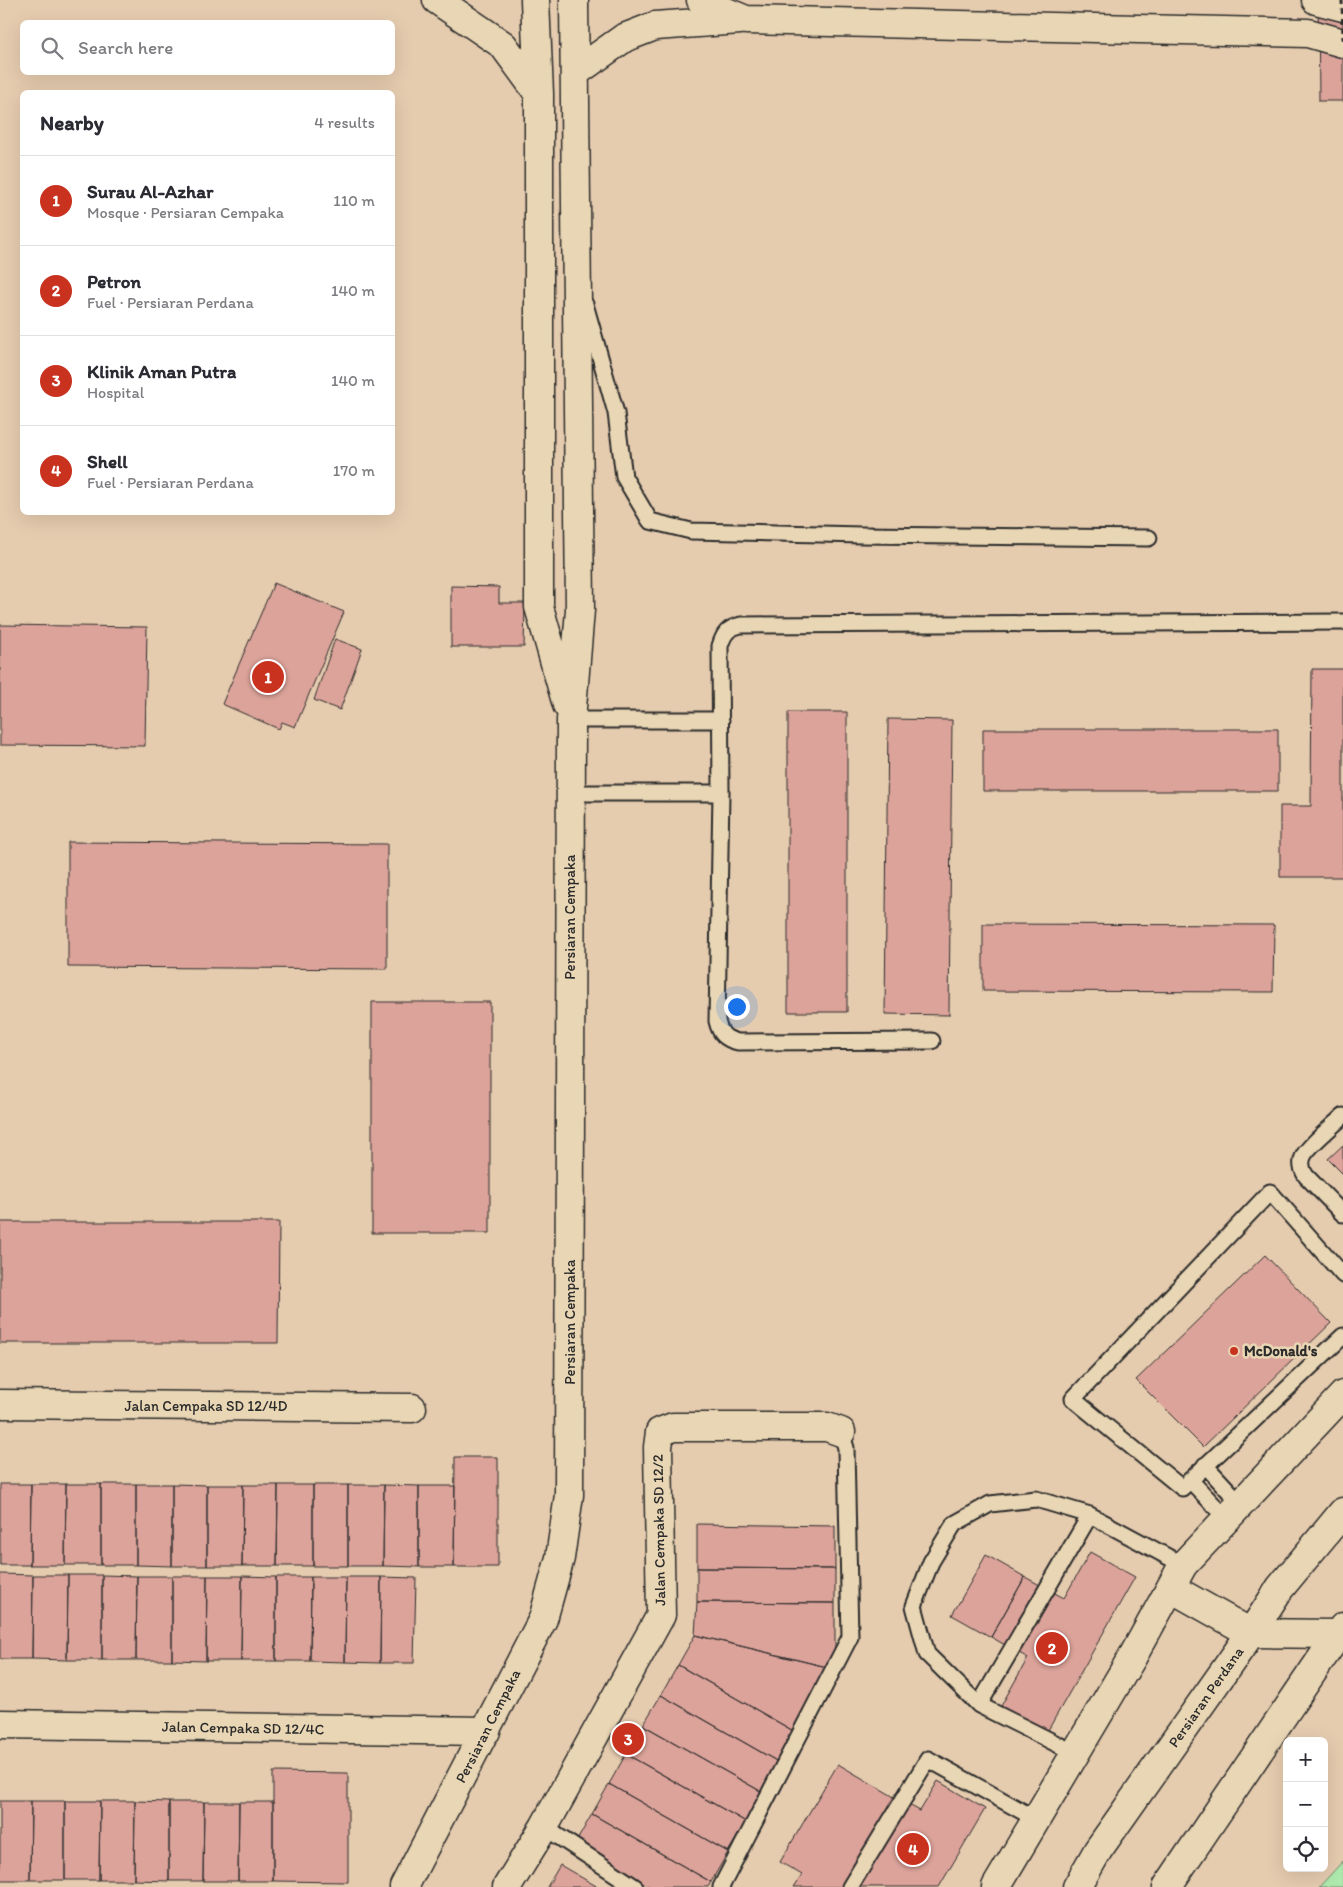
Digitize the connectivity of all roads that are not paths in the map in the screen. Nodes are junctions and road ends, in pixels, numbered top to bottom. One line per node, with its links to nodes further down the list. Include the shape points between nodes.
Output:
1 (437, 0): 10 (street, via 503,45)
2 (535, 0): 10 (street)
3 (574, 0): 9 (street)
4 (701, 0): 7 (street)
5 (1316, 0): 6 (street)
6 (1343, 6)
7 (746, 20): 8 (street, via 1308,33); 9 (street, via 656,26 624,38)
8 (1343, 41)
9 (576, 72): 11 (street)
10 (539, 94): 14 (street, via 539,607)
11 (577, 279): 12 (lane, via 616,413 624,477 650,521 691,531); 14 (street, via 580,610)
12 (1149, 538)
13 (1343, 622): 15 (lane, via 741,625 723,635 720,646)
14 (571, 720): 15 (lane); 16 (street, Persiaran Cempaka)
15 (721, 720): 17 (lane)
16 (570, 793): 17 (lane); 37 (street, Persiaran Cempaka, via 569,1495 560,1558 543,1619)
17 (721, 793): 18 (lane, via 719,1032 727,1040 738,1042)
18 (932, 1041)
19 (1343, 1116): 20 (lane, via 1304,1154 1301,1163 1306,1176)
20 (1343, 1214)
21 (1343, 1274): 28 (lane, via 1270,1192 1073,1398 1182,1488)
22 (1343, 1336): 27 (lane)
23 (1343, 1395): 29 (street)
24 (0, 1404): 25 (street, Jalan Cempaka SD 12/4D)
25 (412, 1408)
26 (841, 1432): 40 (street, Jalan Cempaka SD 12/2, via 827,1427 673,1427 660,1432 661,1615); 44 (lane, via 846,1448 850,1637)
27 (1205, 1465): 28 (lane); 29 (lane)
28 (1190, 1480): 29 (lane)
29 (1233, 1510): 32 (street)
30 (1343, 1512): 34 (street, Persiaran Perdana, via 1280,1588)
31 (1090, 1515): 32 (lane); 35 (lane); 35 (lane, via 1036,1499 990,1504 954,1524 931,1562 914,1606 927,1654)
32 (1177, 1576): 34 (street); 38 (street)
33 (1340, 1631): 34 (street); 48 (street)
34 (1252, 1633): 47 (street, Persiaran Perdana, via 1098,1850)
35 (979, 1705): 38 (lane)
36 (0, 1724): 37 (street, Jalan Cempaka SD 12/4C)
37 (486, 1731): 41 (street, Persiaran Cempaka)
38 (1075, 1753): 39 (street)
39 (1036, 1819): 45 (lane, via 928,1759); 46 (street)
40 (544, 1827): 42 (street, Jalan Cempaka SD 12/2); 43 (lane)
41 (404, 1887)
42 (506, 1887)
43 (635, 1887)
44 (721, 1887)
45 (850, 1887)
46 (996, 1887)
47 (1077, 1887)
48 (1167, 1887)

